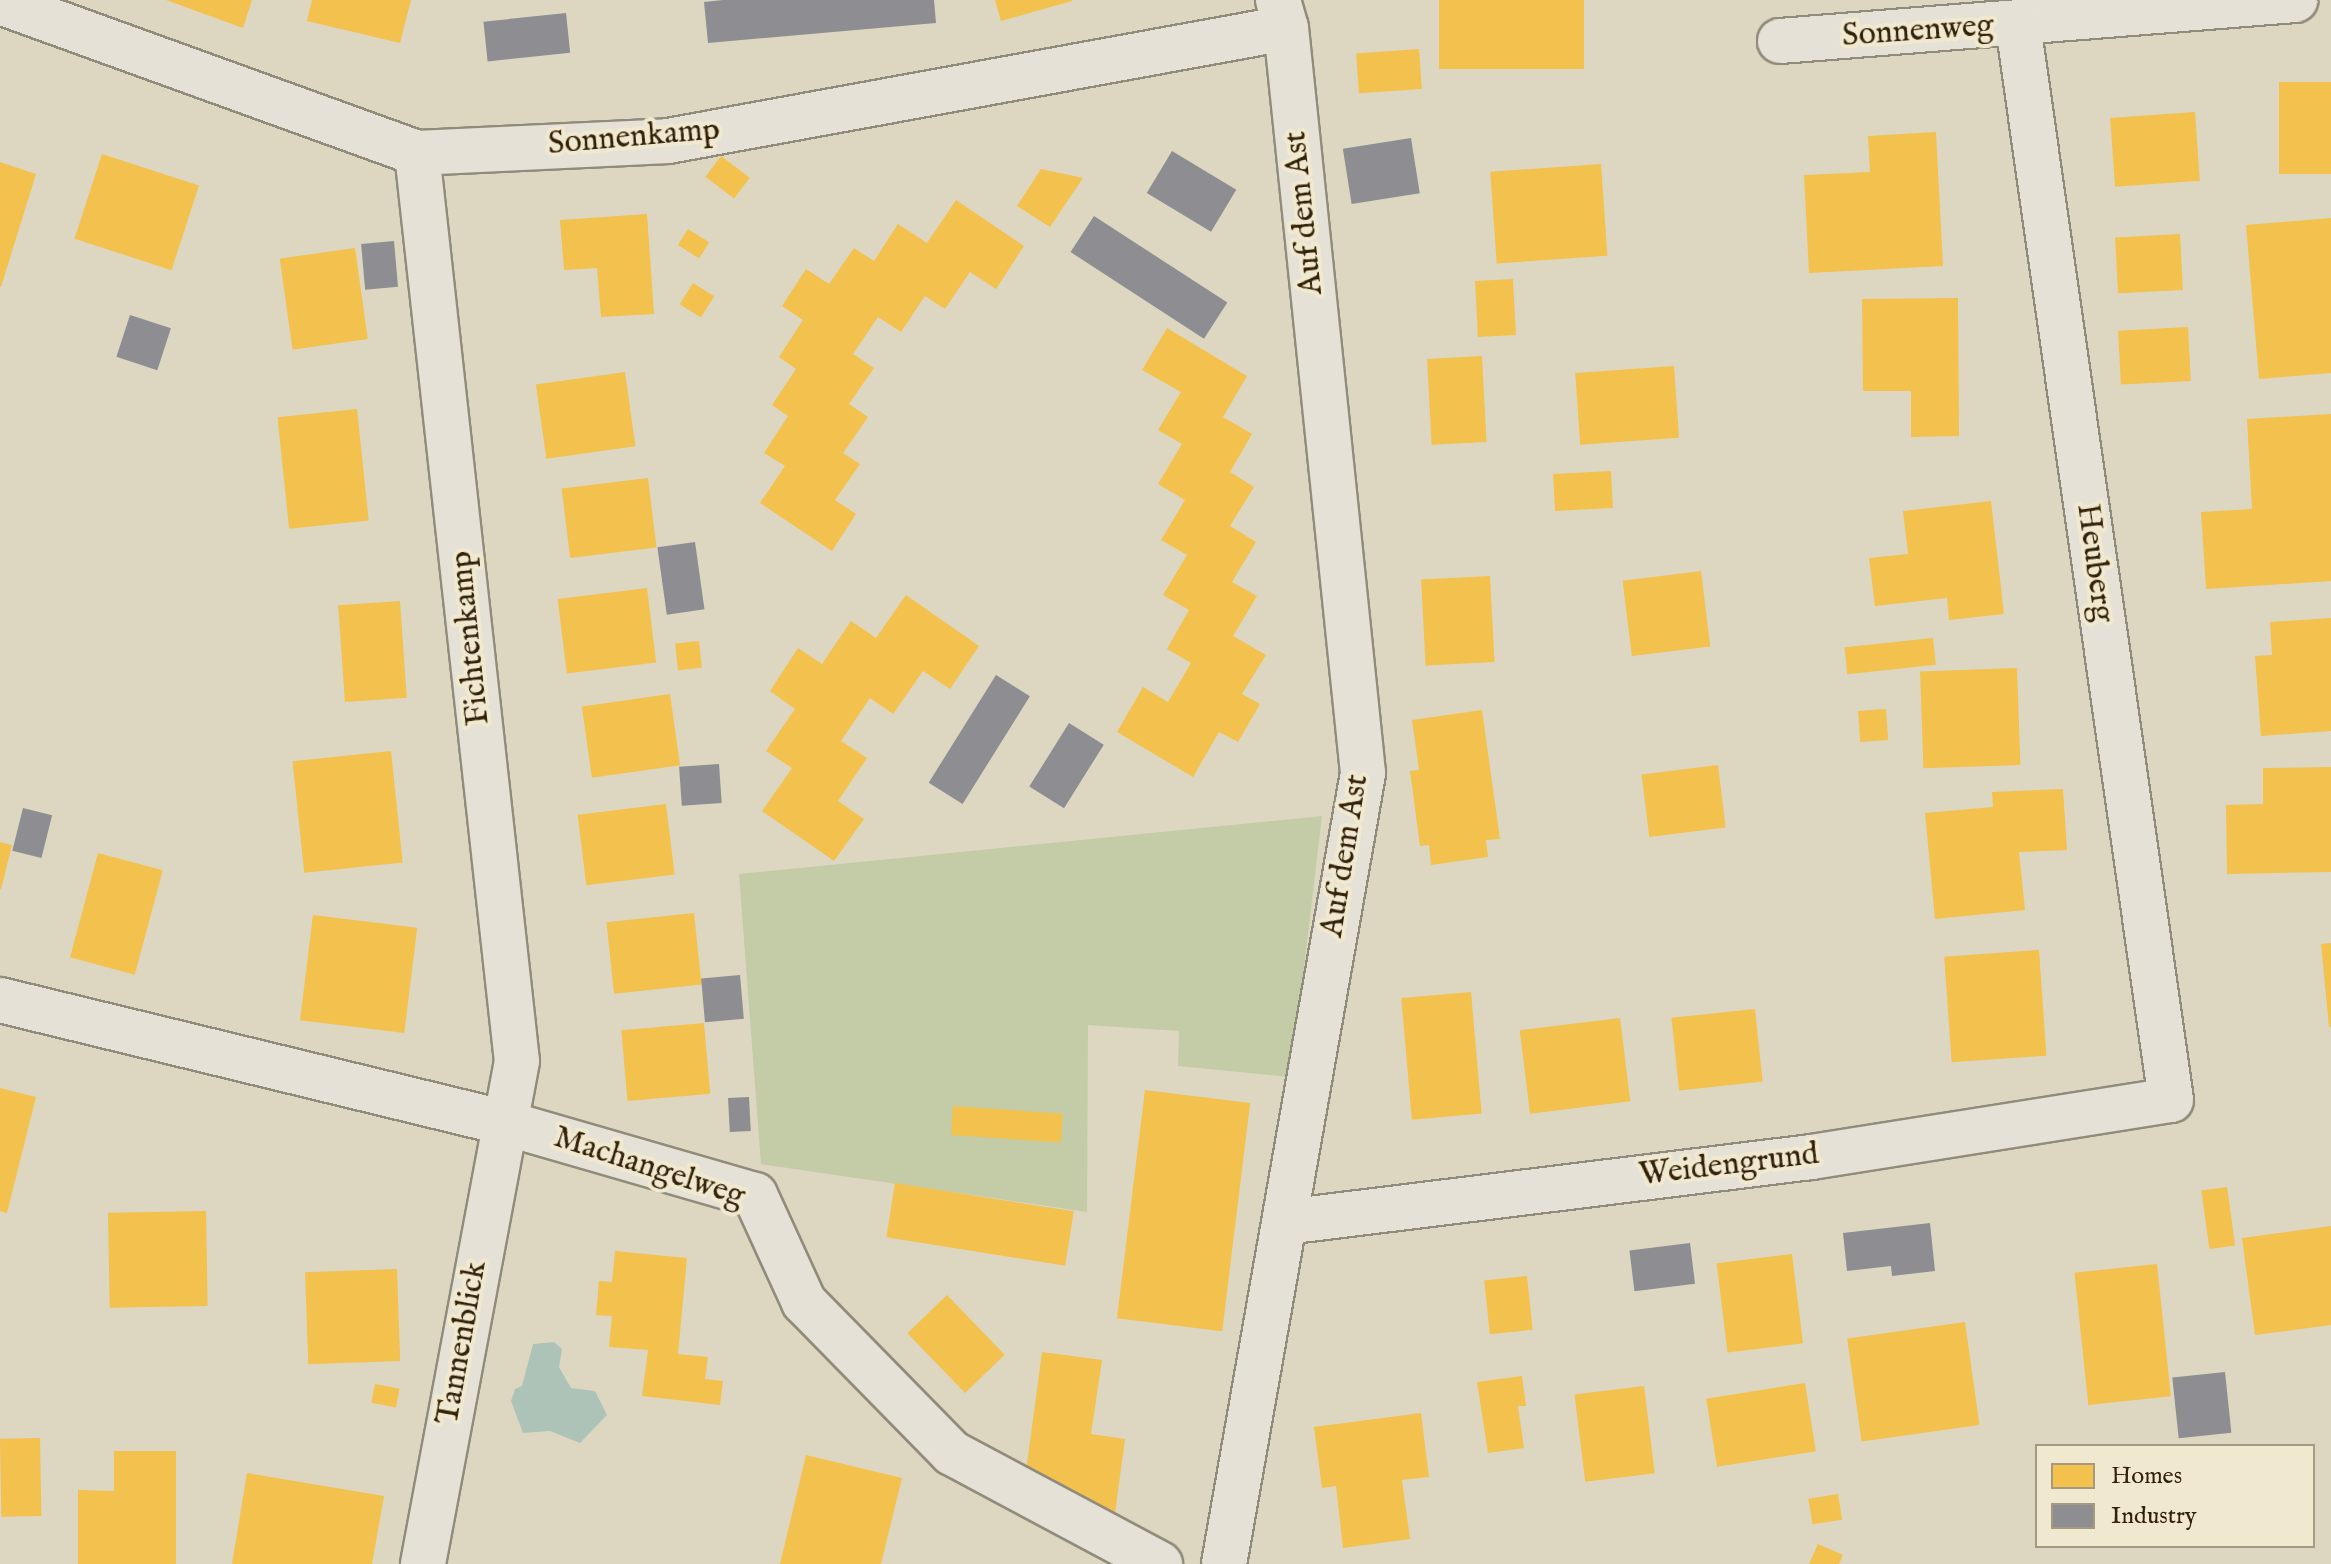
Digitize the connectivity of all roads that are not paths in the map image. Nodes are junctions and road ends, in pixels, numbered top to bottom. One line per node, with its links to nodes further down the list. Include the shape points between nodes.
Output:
1 (2295, 0): 4 (street, Sonnenweg)
2 (0, 2): 6 (street, Sonnenkamp)
3 (1282, 14): 6 (street, Sonnenkamp, via 668,141); 10 (street, Auf dem Ast, via 1363,773)
4 (2018, 25): 5 (street, Sonnenweg); 8 (street, Heuberg)
5 (1780, 41)
6 (417, 153): 9 (street, Fichtenkamp, via 517,1061)
7 (0, 1000): 9 (street, Machangelweg)
8 (2171, 1100): 10 (street, Weidengrund, via 1811,1157)
9 (502, 1122): 11 (street, Tannenblick); 12 (street, Machangelweg, via 755,1195 804,1302 952,1453)
10 (1285, 1222): 13 (street, Auf dem Ast)
11 (423, 1564)
12 (1160, 1564)
13 (1224, 1564)

